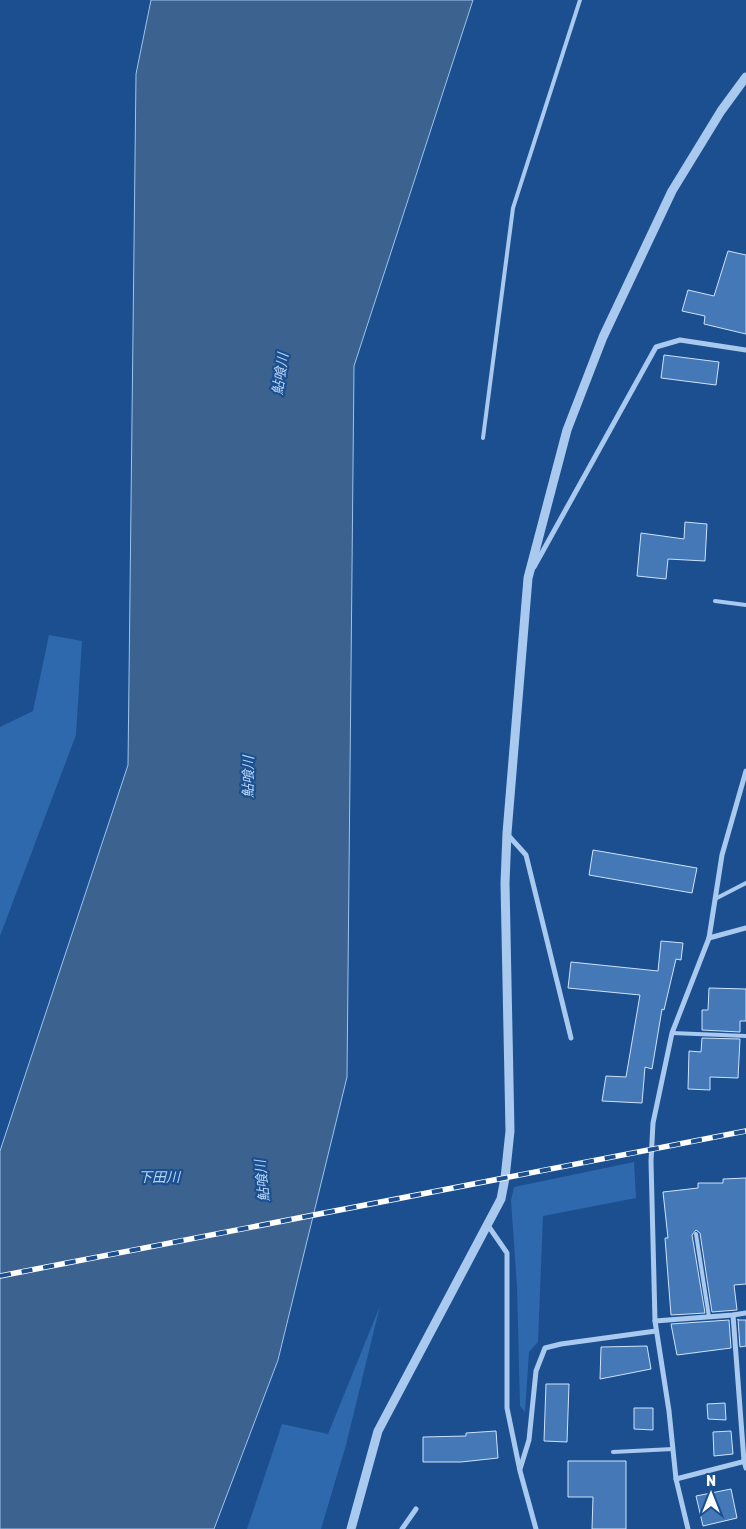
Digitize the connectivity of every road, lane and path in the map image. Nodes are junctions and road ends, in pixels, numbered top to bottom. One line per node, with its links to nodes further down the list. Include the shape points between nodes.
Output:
1 (580, 0): 4 (lane, via 513,208)
2 (746, 77): 5 (street, via 672,192 603,337 567,430)
3 (746, 350): 5 (street, via 680,340 656,347)
4 (483, 438)
5 (528, 578): 9 (street)
6 (715, 601): 7 (lane)
7 (746, 605)
8 (746, 771): 11 (street, via 722,855)
9 (506, 833): 16 (street, via 526,855); 17 (street, via 510,1131 501,1199)
10 (746, 884): 11 (lane)
11 (715, 898): 13 (street)
12 (746, 928): 13 (street)
13 (709, 938): 14 (street)
14 (672, 1034): 15 (lane); 22 (street, via 653,1123)
15 (746, 1036)
16 (570, 1038)
17 (487, 1223): 28 (street, via 507,1253 506,1408); 31 (street, via 378,1432)
18 (696, 1234): 21 (lane)
19 (746, 1313): 20 (street)
20 (733, 1315): 21 (street); 26 (street)
21 (709, 1317): 22 (street)
22 (655, 1321): 23 (street)
23 (656, 1330): 24 (street); 28 (street, via 545,1348 536,1371 529,1440)
24 (673, 1449): 25 (lane); 29 (street)
25 (612, 1452)
26 (745, 1461): 27 (street); 29 (street)
27 (746, 1468)
28 (520, 1471): 33 (street)
29 (676, 1478): 34 (street)
30 (416, 1509): 32 (street)
31 (351, 1529)
32 (402, 1529)
33 (536, 1529)
34 (688, 1529)

